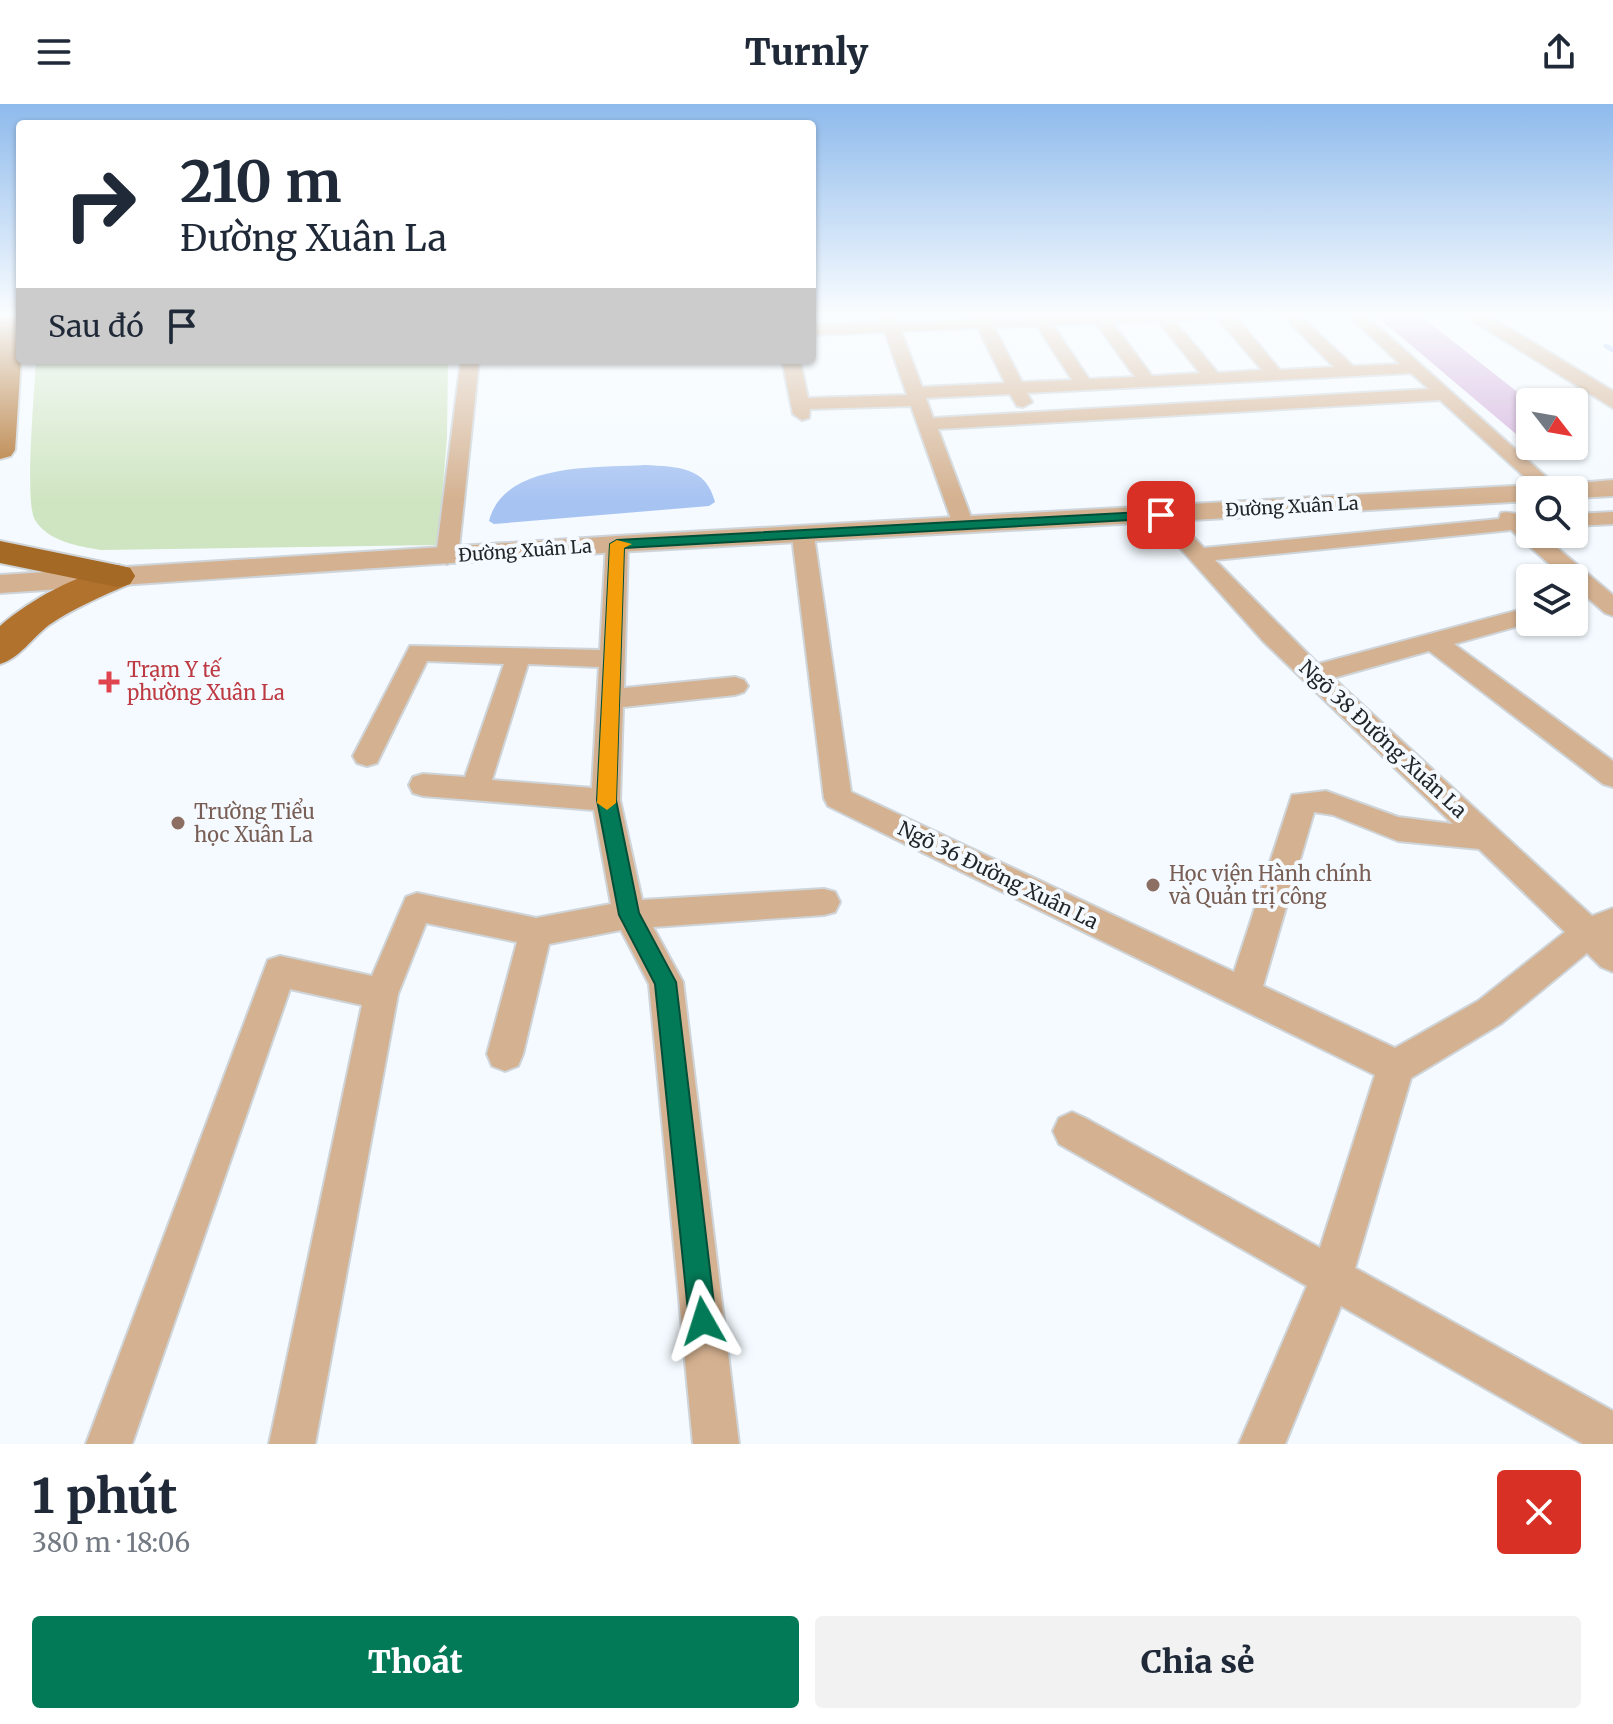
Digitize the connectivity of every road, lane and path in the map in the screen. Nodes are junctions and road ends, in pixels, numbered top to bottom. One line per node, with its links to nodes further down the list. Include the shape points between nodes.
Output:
1 (7, 376): 22 (main road)
2 (468, 376): 39 (street)
3 (794, 376): 18 (street, via 801,409)
4 (908, 376): 18 (street)
5 (1010, 376): 16 (street)
6 (1078, 376): 15 (street)
7 (1144, 376): 14 (street)
8 (1211, 376): 13 (street)
9 (1276, 376): 10 (street); 13 (street)
10 (1285, 376)
11 (1423, 376): 17 (street)
12 (1572, 376): 19 (street)
13 (1214, 379): 14 (street)
14 (1148, 382): 15 (street)
15 (1084, 385): 16 (street)
16 (1016, 388): 18 (street); 20 (street)
17 (1442, 394): 21 (street); 23 (street)
18 (916, 396): 21 (street)
19 (1613, 401)
20 (1026, 407)
21 (927, 424): 33 (street)
22 (0, 450)
23 (1535, 476)
24 (1613, 488): 25 (street)
25 (1588, 489)
26 (1516, 494): 27 (street, Đường Xuân La)
27 (1487, 497): 28 (street, Đường Xuân La); 29 (street)
28 (1161, 515): 33 (street, Đường Xuân La); 38 (street, Ngõ 38 Đường Xuân La)
29 (1516, 518)
30 (1613, 518): 31 (street)
31 (1588, 519)
32 (1516, 523): 38 (street)
33 (963, 525): 34 (street, Đường Xuân La)
34 (803, 536): 35 (street, Đường Xuân La); 62 (street, Ngõ 36 Đường Xuân La, via 838,798)
35 (617, 544): 39 (street, Đường Xuân La); 47 (street)
36 (1547, 548): 42 (street)
37 (0, 552): 40 (highway)
38 (1198, 555): 48 (street, Ngõ 38 Đường Xuân La)
39 (447, 557): 40 (street, Đường Xuân La)
40 (117, 576): 41 (street, Đường Xuân La); 45 (main road, via 49,608)
41 (0, 584)
42 (1599, 601)
43 (1516, 619): 44 (street)
44 (1433, 641): 48 (street); 52 (street)
45 (0, 651)
46 (519, 655): 47 (street); 51 (street, via 419,652); 54 (street)
47 (612, 659): 50 (street)
48 (1314, 674): 56 (street, Ngõ 38 Đường Xuân La)
49 (735, 686): 50 (street)
50 (610, 699): 55 (street)
51 (367, 756)
52 (1608, 766)
53 (423, 785): 54 (street)
54 (476, 787): 55 (street)
55 (606, 800): 58 (street)
56 (1487, 837): 60 (street, Ngõ 38 Đường Xuân La); 62 (street, via 1432,835 1395,828 1329,803 1302,803)
57 (824, 902): 58 (street)
58 (629, 915): 59 (street); 70 (street, via 666,982)
59 (536, 932): 61 (street, via 417,907); 63 (street)
60 (1605, 937): 64 (street)
61 (381, 994): 68 (street, via 280,971); 69 (street)
62 (1244, 994): 64 (street, Ngõ 36 Đường Xuân La)
63 (505, 1054)
64 (1396, 1067): 66 (street)
65 (1072, 1131): 66 (street)
66 (1332, 1277): 67 (street); 71 (street)
67 (1613, 1436)
68 (109, 1444)
69 (292, 1444)
70 (716, 1444)
71 (1262, 1444)

